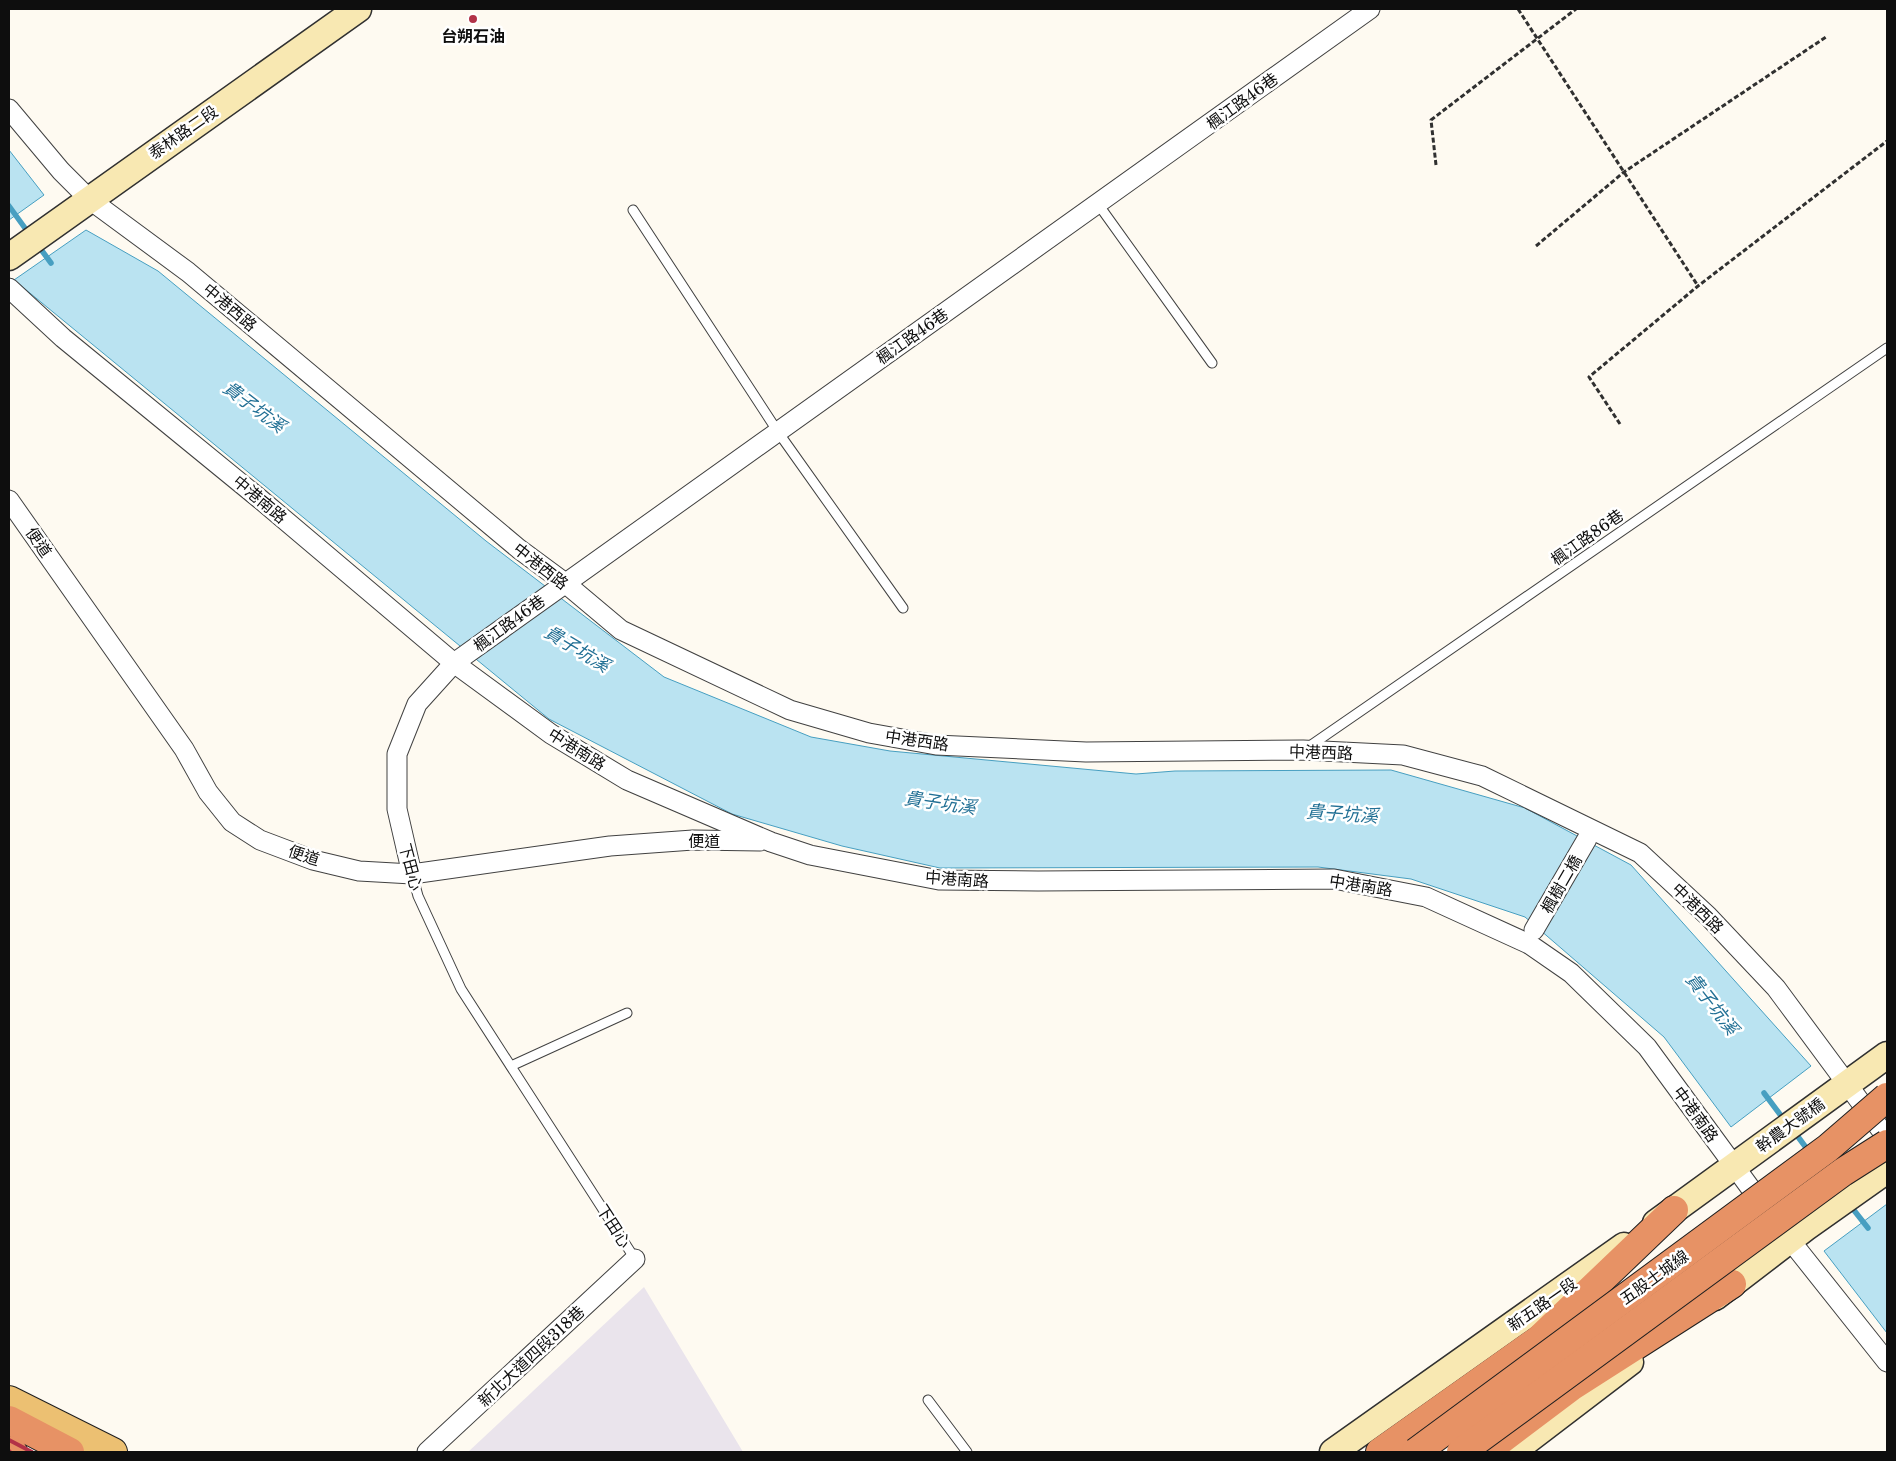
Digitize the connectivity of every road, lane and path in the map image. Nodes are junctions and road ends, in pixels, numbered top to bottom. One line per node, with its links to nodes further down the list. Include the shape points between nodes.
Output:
1 (358, 9): 12 (main road, 泰林路二段)
2 (1370, 9): 11 (street, 楓江路46巷)
3 (1518, 9): 6 (path)
4 (1576, 9): 6 (path)
5 (1826, 37): 10 (path)
6 (1537, 38): 9 (path, via 1431,120); 10 (path)
7 (9, 109): 12 (street, 中港西路, via 61,171)
8 (1887, 141): 16 (path)
9 (1436, 165)
10 (1624, 172): 14 (path); 16 (path)
11 (1098, 204): 19 (lane); 21 (street, 楓江路46巷)
12 (81, 205): 15 (main road, 泰林路二段); 23 (street, 中港西路, via 188,272 519,548)
13 (633, 210): 21 (lane)
14 (1536, 246)
15 (9, 257)
16 (1698, 286): 20 (path, via 1589,377)
17 (9, 288): 25 (street, 中港南路, via 63,338)
18 (1887, 348): 26 (lane, 楓江路86巷)
19 (1212, 363)
20 (1620, 424)
21 (778, 432): 23 (street, 楓江路46巷); 24 (lane)
22 (9, 500): 29 (street, 便道, via 184,749 208,792 232,822 260,840 313,860 359,871)
23 (560, 587): 25 (street, 楓江路46巷); 26 (street, 中港西路, via 621,630 790,710 869,733 936,745 1066,751)
24 (903, 608)
25 (459, 659): 28 (street, 中港南路, via 551,734 627,780); 29 (street, 下田心, via 417,704 397,754 397,809)
26 (1304, 750): 27 (street, 中港西路, via 1403,755 1482,776)
27 (1590, 834): 30 (street, 楓樹二橋); 35 (street, 中港西路, via 1640,853 1708,916 1776,988)
28 (771, 842): 29 (street, 便道, via 693,840 610,846); 30 (street, 中港南路, via 810,855 938,880 1334,879 1426,896)
29 (412, 874): 34 (lane, 下田心, via 418,896 462,989)
30 (1532, 937): 41 (street, 中港南路, via 1647,1047)
31 (627, 1013): 34 (lane)
32 (1887, 1038): 35 (main road)
33 (1887, 1055): 35 (main road)
34 (511, 1066): 46 (lane, 下田心)
35 (1840, 1089): 38 (street, 中港西路); 41 (main road, 幹農大號橋)
36 (1887, 1097): 40 (highway, 五股土城線, bridge)
37 (1887, 1111): 40 (highway, bridge)
38 (1887, 1137): 43 (highway, bridge)
39 (1887, 1144): 43 (highway, 五股土城線, bridge)
40 (1828, 1148): 64 (highway, 五股土城線, bridge)
41 (1742, 1161): 44 (main road, 新五路一段); 45 (street, 中港南路)
42 (1886, 1171): 45 (main road)
43 (1843, 1172): 65 (highway, 五股土城線, bridge)
44 (1674, 1210): 62 (main road, 新五路一段); 63 (highway, via 1538,1340)
45 (1797, 1234): 47 (main road); 48 (street, 中港南路)
46 (635, 1259): 60 (street, 新北大道四段318巷, via 464,1408)
47 (1732, 1284): 66 (highway, via 1572,1387); 67 (main road)
48 (1887, 1362)
49 (9, 1400): 59 (main road)
50 (928, 1400): 61 (lane)
51 (9, 1420): 58 (highway)
52 (9, 1435): 57 (highway)
53 (9, 1446): 56 (main road)
54 (9, 1450): 55 (highway)
55 (13, 1452)
56 (21, 1452)
57 (46, 1452)
58 (70, 1452)
59 (113, 1452)
60 (427, 1452)
61 (966, 1452)
62 (1334, 1452)
63 (1380, 1452)
64 (1416, 1452)
65 (1461, 1452)
66 (1485, 1452)
67 (1512, 1452)

